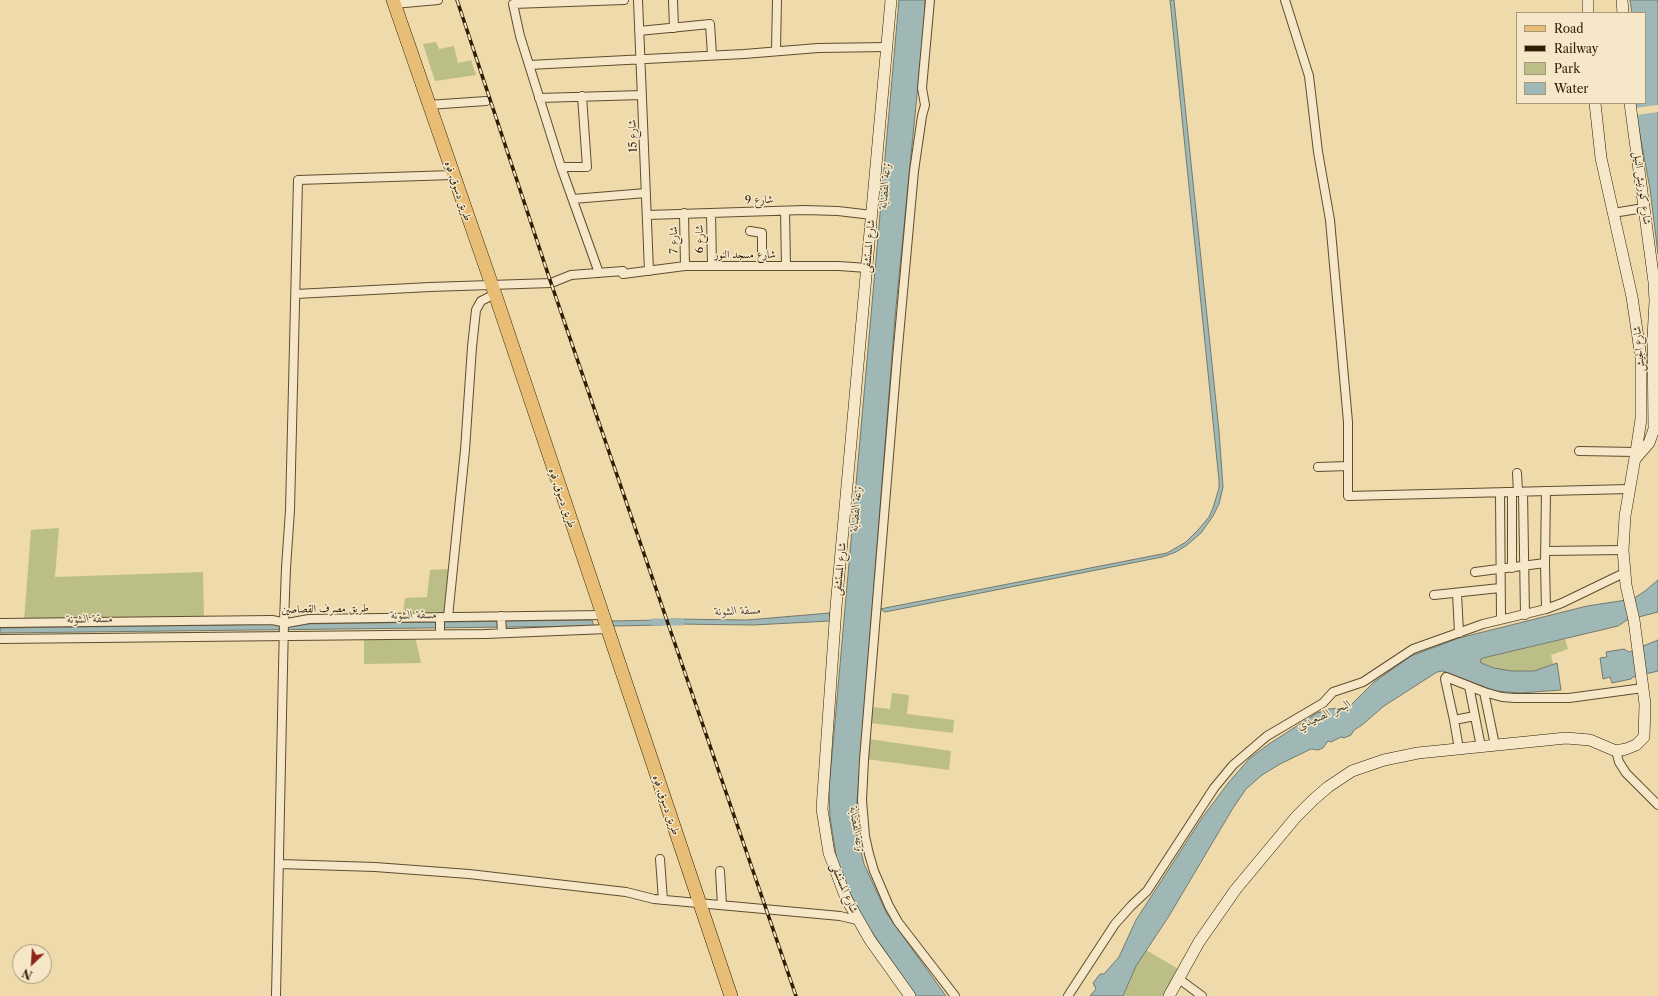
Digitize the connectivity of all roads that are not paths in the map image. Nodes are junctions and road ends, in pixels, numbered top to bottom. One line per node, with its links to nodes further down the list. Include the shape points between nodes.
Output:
1 (438, 0): 12 (street)
2 (611, 0): 3 (street); 13 (street)
3 (624, 0)
4 (638, 0): 17 (street, شارع 15)
5 (673, 0): 16 (street)
6 (777, 0): 19 (street)
7 (891, 0): 18 (main road, شارع المستشفى)
8 (930, 0): 106 (street, via 922,88 925,105 914,171 897,358 862,800 869,854 889,906 898,922)
9 (1285, 0): 53 (street, via 1309,76 1318,152 1330,220 1348,422)
10 (1588, 0): 14 (main road)
11 (1622, 0): 15 (main road)
12 (394, 2): 29 (main road, طريق دسوق, فوه)
13 (551, 2): 22 (street, via 513,4)
14 (1588, 12)
15 (1623, 12)
16 (674, 28): 17 (street); 20 (street, via 710,24)
17 (640, 31): 21 (street, شارع 15)
18 (887, 47): 19 (street); 40 (main road, شارع المستشفى)
19 (776, 50): 20 (street)
20 (712, 55): 21 (street)
21 (641, 59): 22 (street); 23 (street, شارع 15)
22 (529, 65): 25 (street)
23 (642, 95): 24 (street); 32 (street, شارع 15)
24 (582, 96): 25 (street); 30 (street, via 586,167)
25 (539, 98): 30 (street)
26 (486, 101): 29 (street)
27 (1595, 104): 38 (main road, شارع الجيش, via 1601,158)
28 (1630, 104): 34 (main road, شارع كورنيش النيل)
29 (428, 105): 31 (main road, طريق دسوق, فوه)
30 (561, 167): 33 (street)
31 (453, 175): 49 (main road, طريق دسوق, فوه); 50 (street, via 298,180)
32 (646, 193): 33 (street); 39 (street, شارع 15)
33 (573, 199): 48 (street)
34 (1644, 208): 38 (street); 52 (main road, شارع كورنيش النيل, via 1655,291 1654,422 1649,443)
35 (785, 211): 37 (street, شارع 9); 40 (street, شارع 9, via 820,210); 45 (street)
36 (684, 213): 37 (street, شارع 9); 39 (street, شارع 9); 42 (street, شارع 7)
37 (711, 213): 43 (street, شارع 6)
38 (1613, 213): 52 (main road, شارع الجيش, via 1639,337 1642,398)
39 (647, 214): 47 (street, شارع 15)
40 (872, 215): 46 (main road, شارع المستشفى)
41 (750, 232): 44 (street, via 762,233)
42 (686, 266): 43 (street, شارع مسجد النور); 47 (street, شارع مسجد النور)
43 (712, 266): 44 (street, شارع مسجد النور)
44 (762, 266): 45 (street, شارع مسجد النور)
45 (786, 266): 46 (street, شارع مسجد النور)
46 (867, 268): 101 (main road, شارع المستشفى, via 822,796 823,822 829,853)
47 (649, 271): 48 (street, شارع مسجد النور)
48 (599, 272): 49 (street, شارع مسجد النور, via 571,275 551,283)
49 (493, 290): 50 (street, شارع مسجد النور, via 342,291); 72 (main road, طريق دسوق, فوه); 75 (street, via 481,301 476,310 465,450)
50 (296, 294): 77 (street)
51 (1579, 451): 52 (street)
52 (1636, 456): 56 (main road, شارع الجيش)
53 (1348, 466): 54 (street); 59 (street, via 1348,496)
54 (1318, 467)
55 (1517, 473): 58 (street)
56 (1629, 489): 57 (street); 60 (main road, شارع الجيش, via 1624,516)
57 (1546, 491): 58 (street); 61 (street)
58 (1518, 492): 59 (street); 63 (street); 64 (street)
59 (1500, 493): 65 (street)
60 (1623, 550): 61 (street); 67 (main road, شارع الجيش)
61 (1545, 551): 62 (street)
62 (1545, 563): 63 (street); 71 (street)
63 (1524, 566): 64 (street); 73 (street)
64 (1512, 568): 65 (street)
65 (1500, 570): 66 (street); 68 (street)
66 (1474, 572)
67 (1624, 573): 71 (street); 86 (main road, شارع الجيش, via 1634,620)
68 (1500, 588): 69 (street); 76 (street)
69 (1456, 593): 70 (street); 80 (street)
70 (1434, 595)
71 (1546, 608): 73 (street)
72 (602, 615): 74 (street, طريق مصرف القصاصين); 79 (main road, طريق دسوق, فوه)
73 (1525, 615): 76 (street)
74 (501, 616): 75 (street, طريق مصرف القصاصين); 81 (street)
75 (444, 617): 77 (street, طريق مصرف القصاصين, via 309,619); 82 (street)
76 (1501, 619): 80 (street)
77 (284, 622): 78 (street, طريق مصرف القصاصين, via 272,620); 83 (street)
78 (0, 623)
79 (607, 629): 81 (street); 99 (main road, طريق دسوق, فوه)
80 (1459, 632): 107 (street, via 1413,649 1363,682 1334,692 1323,703 1267,736 1244,755 1214,788 1147,891 1115,924)
81 (502, 633): 82 (street)
82 (440, 634): 83 (street)
83 (284, 636): 84 (street); 96 (street)
84 (0, 639)
85 (1470, 686): 87 (street); 88 (street); 89 (street, via 1448,677 1445,679)
86 (1643, 686): 87 (street, via 1552,698 1510,698); 93 (main road, شارع الجيش, via 1646,720 1644,736 1636,745)
87 (1484, 692): 90 (street)
88 (1475, 716): 89 (street); 91 (street)
89 (1454, 720): 92 (street)
90 (1496, 745): 91 (main road); 93 (main road, via 1566,738 1590,740)
91 (1481, 747): 92 (main road)
92 (1459, 750): 102 (main road, via 1418,753 1384,760 1352,771 1328,787 1296,817 1236,889 1199,942)
93 (1616, 751): 94 (street, via 1626,774)
94 (1658, 805)
95 (660, 859): 98 (street)
96 (280, 864): 98 (street, via 375,867 469,874 626,892); 103 (street)
97 (720, 871): 100 (street)
98 (663, 900): 99 (street)
99 (699, 904): 100 (street); 104 (main road, طريق دسوق, فوه)
100 (722, 905): 101 (street, via 840,916)
101 (857, 920): 105 (main road, شارع المستشفى)
102 (1179, 979): 108 (main road); 109 (street)
103 (276, 996)
104 (731, 996)
105 (910, 996)
106 (955, 996)
107 (1068, 996)
108 (1169, 996)
109 (1202, 996)

